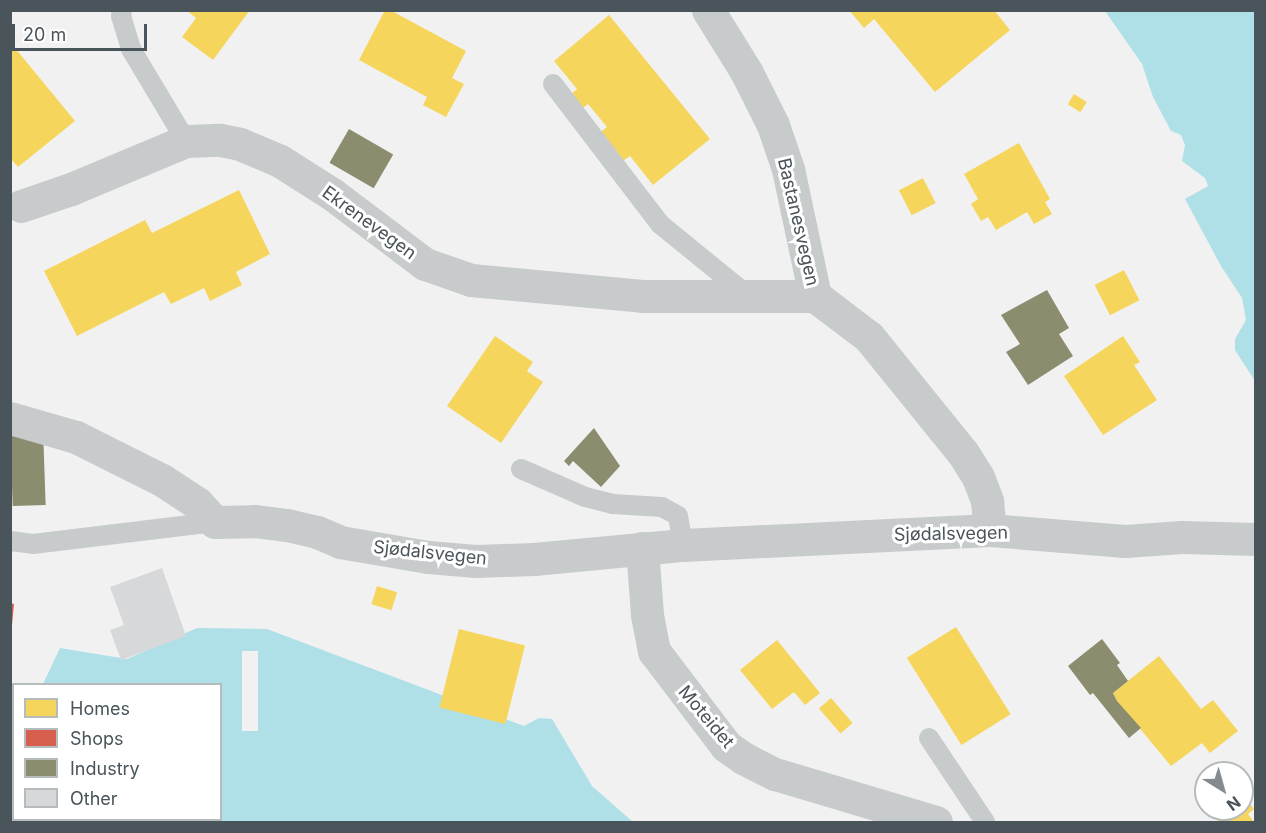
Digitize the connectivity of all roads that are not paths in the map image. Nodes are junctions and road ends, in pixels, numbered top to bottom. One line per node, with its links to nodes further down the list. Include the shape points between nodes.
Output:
1 (122, 10): 4 (lane, via 131,49)
2 (708, 10): 6 (street, Bastanesvegen, via 773,124 788,169)
3 (553, 84): 7 (lane, via 660,224)
4 (186, 141): 5 (street, Ekrenevegen); 7 (street, Ekrenevegen, via 240,144 280,162 332,194 425,264 471,280 642,296)
5 (14, 209)
6 (815, 296): 7 (street, Ekrenevegen); 11 (street, Bastanesvegen, via 869,337 963,453 987,501)
7 (749, 297)
8 (10, 418): 10 (street, via 76,437 162,480 197,503)
9 (521, 468): 14 (lane, via 585,497 613,504 662,507 678,516)
10 (215, 522): 13 (lane, Sjødalsvegen, via 33,544); 15 (street, Sjødalsvegen, via 287,525 340,542 476,561)
11 (990, 530): 12 (street, Sjødalsvegen, via 1125,541 1182,537); 14 (street, Sjødalsvegen)
12 (1256, 539)
13 (10, 541)
14 (683, 545): 15 (street, Sjødalsvegen)
15 (642, 548): 17 (street, Moteidet, via 654,651 726,746 775,774)
16 (929, 738): 18 (lane)
17 (936, 822)
18 (985, 822)

